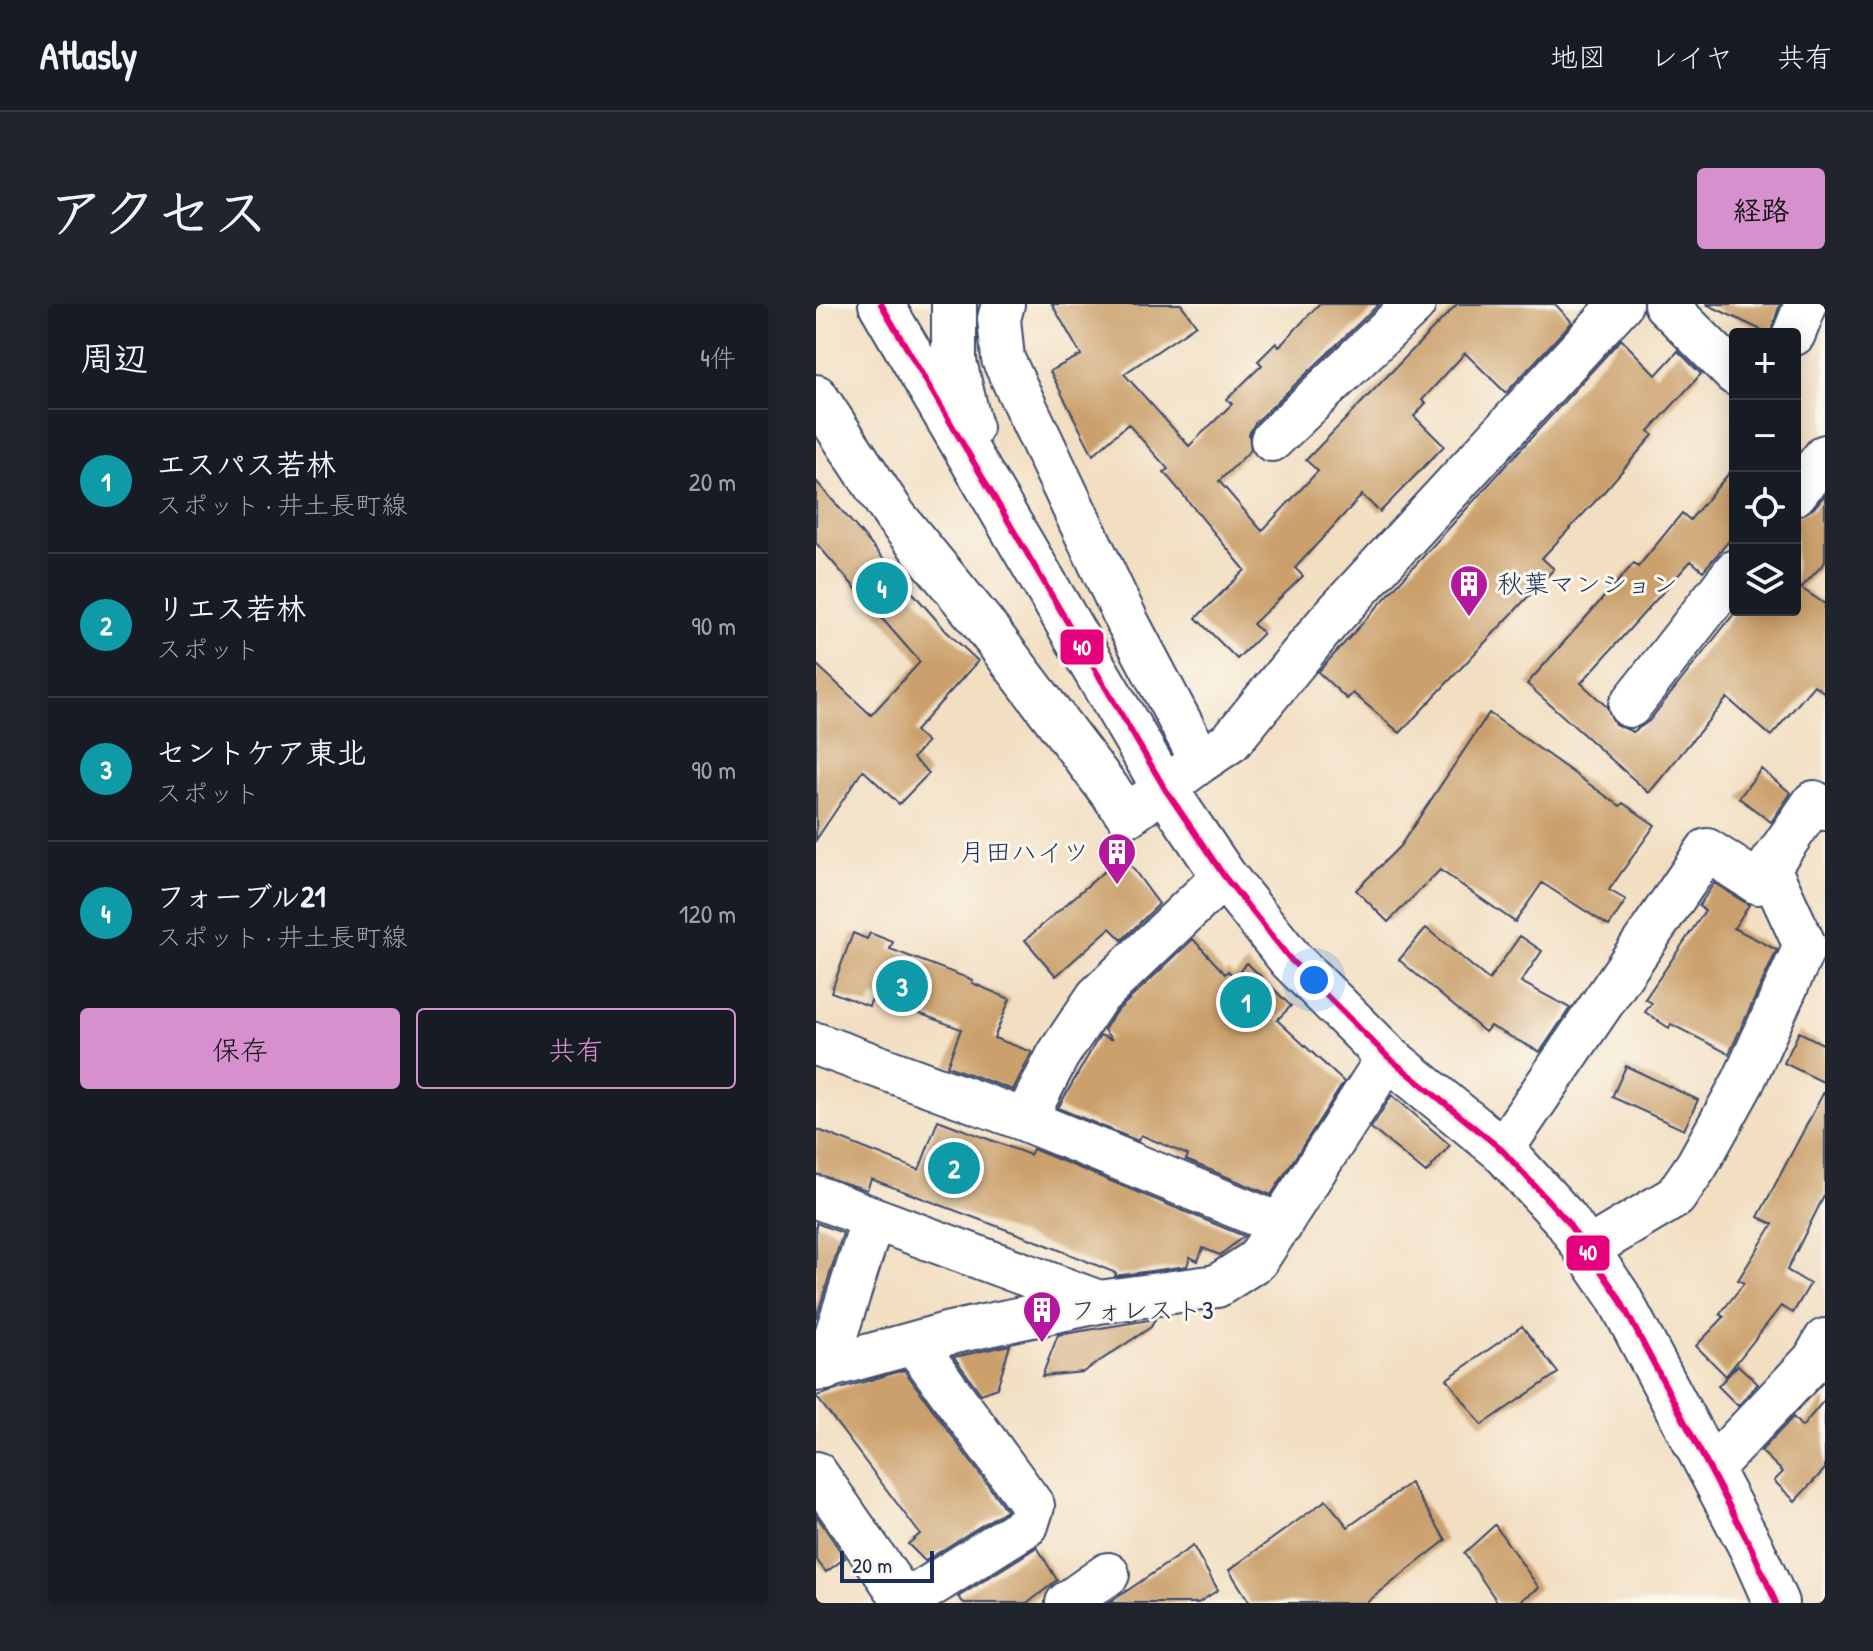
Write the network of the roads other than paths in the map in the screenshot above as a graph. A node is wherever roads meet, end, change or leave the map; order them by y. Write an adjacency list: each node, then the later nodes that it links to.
1 (881, 304): 14 (main road)
2 (954, 304): 14 (main road)
3 (1003, 304): 18 (street)
4 (1414, 304): 11 (street)
5 (1621, 304): 18 (street)
6 (1665, 304): 9 (street)
7 (1806, 304): 8 (street)
8 (1796, 328)
9 (1729, 368)
10 (816, 396): 19 (street)
11 (1272, 440)
12 (1801, 441): 13 (street)
13 (1825, 456): 15 (street)
14 (983, 478): 19 (main road)
15 (1801, 486)
16 (1729, 579): 17 (street)
17 (1630, 706)
18 (1201, 761): 19 (street)
19 (1165, 789): 22 (main road)
20 (1825, 809): 21 (street)
21 (1769, 868): 26 (street); 30 (street)
22 (1224, 876): 24 (main road); 25 (street)
23 (816, 1044): 25 (street)
24 (1388, 1057): 26 (main road); 29 (street)
25 (1025, 1120): 29 (street)
26 (1502, 1150): 30 (main road)
27 (816, 1197): 28 (street)
28 (873, 1219): 31 (street); 34 (street)
29 (1281, 1225): 31 (street)
30 (1586, 1250): 35 (main road)
31 (1099, 1302): 33 (street)
32 (1825, 1340): 35 (street)
33 (914, 1343): 34 (street); 38 (street)
34 (821, 1369)
35 (1710, 1470): 40 (main road)
36 (816, 1473): 38 (street)
37 (1108, 1574): 39 (street)
38 (905, 1602)
39 (1067, 1603)
40 (1776, 1603)

